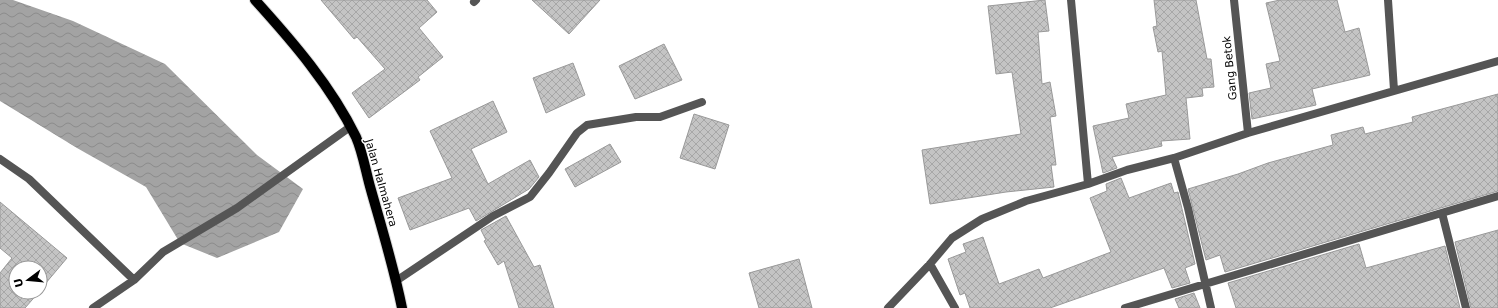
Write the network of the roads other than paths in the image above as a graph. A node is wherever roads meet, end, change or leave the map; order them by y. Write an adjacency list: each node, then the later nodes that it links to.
1 (255, 0): 8 (main road, Jalan Halmahera)
2 (1071, 0): 12 (street)
3 (1234, 0): 9 (street, Gang Betok)
4 (1388, 0): 6 (street)
5 (1498, 61): 6 (street)
6 (1394, 90): 9 (street)
7 (702, 102): 17 (street)
8 (350, 127): 16 (street); 17 (main road, Jalan Halmahera)
9 (1248, 134): 10 (street)
10 (1174, 158): 12 (street); 18 (street)
11 (0, 159): 16 (street)
12 (1088, 184): 15 (street)
13 (1498, 196): 14 (street)
14 (1442, 213): 18 (street); 25 (street)
15 (930, 264): 21 (street); 22 (street)
16 (134, 280): 19 (street)
17 (396, 281): 20 (main road, Jalan Halmahera)
18 (1206, 285): 23 (street); 24 (street)
19 (93, 308)
20 (402, 308)
21 (888, 308)
22 (955, 308)
23 (1125, 308)
24 (1211, 308)
25 (1466, 308)

